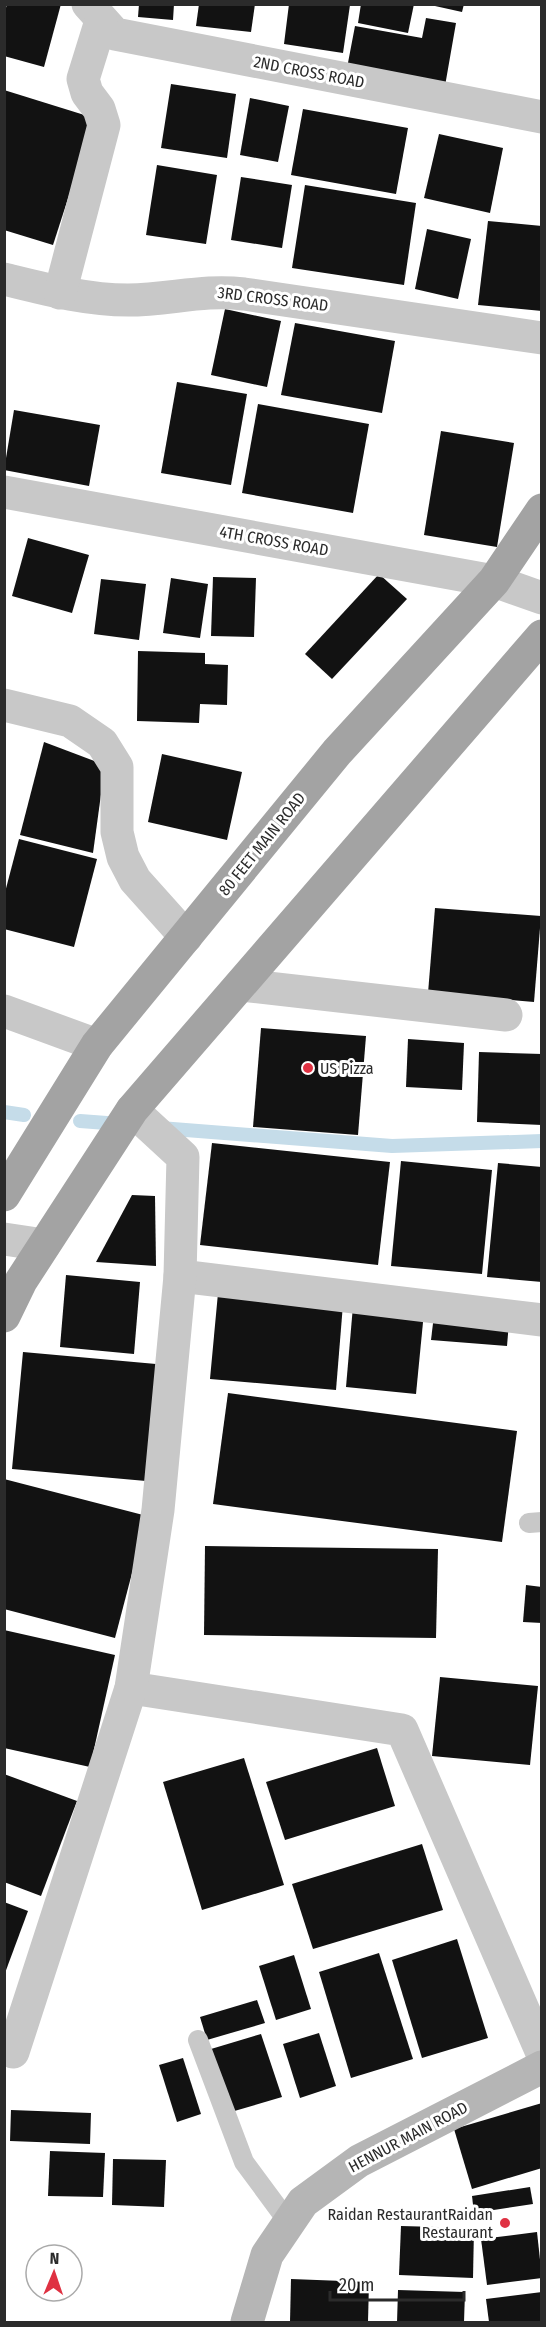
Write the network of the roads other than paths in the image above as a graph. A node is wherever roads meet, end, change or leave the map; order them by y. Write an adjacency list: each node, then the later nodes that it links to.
1 (95, 13): 2 (street, 2ND CROSS ROAD); 4 (street)
2 (542, 117)
3 (4, 279): 4 (street, 3RD CROSS ROAD)
4 (60, 293): 5 (street, 3RD CROSS ROAD)
5 (542, 338)
6 (4, 492): 8 (street, 4TH CROSS ROAD)
7 (542, 510): 8 (main road, 80 FEET MAIN ROAD)
8 (494, 581): 9 (street, 4TH CROSS ROAD); 12 (main road, 80 FEET MAIN ROAD)
9 (542, 598)
10 (542, 636): 13 (main road)
11 (4, 705): 12 (street)
12 (186, 937): 16 (main road, 80 FEET MAIN ROAD)
13 (241, 985): 15 (street); 17 (main road)
14 (4, 1011): 16 (street)
15 (506, 1015)
16 (97, 1045): 18 (main road, 80 FEET MAIN ROAD)
17 (132, 1111): 20 (main road); 21 (street)
18 (4, 1195)
19 (4, 1239): 20 (street)
20 (44, 1245): 22 (main road)
21 (180, 1276): 23 (street); 24 (street)
22 (4, 1316)
23 (542, 1320)
24 (131, 1689): 26 (street); 27 (street)
25 (198, 2040): 29 (lane)
26 (13, 2052)
27 (542, 2054)
28 (542, 2067): 29 (main road, HENNUR MAIN ROAD)
29 (289, 2223): 30 (main road, HENNUR MAIN ROAD)
30 (247, 2322)

